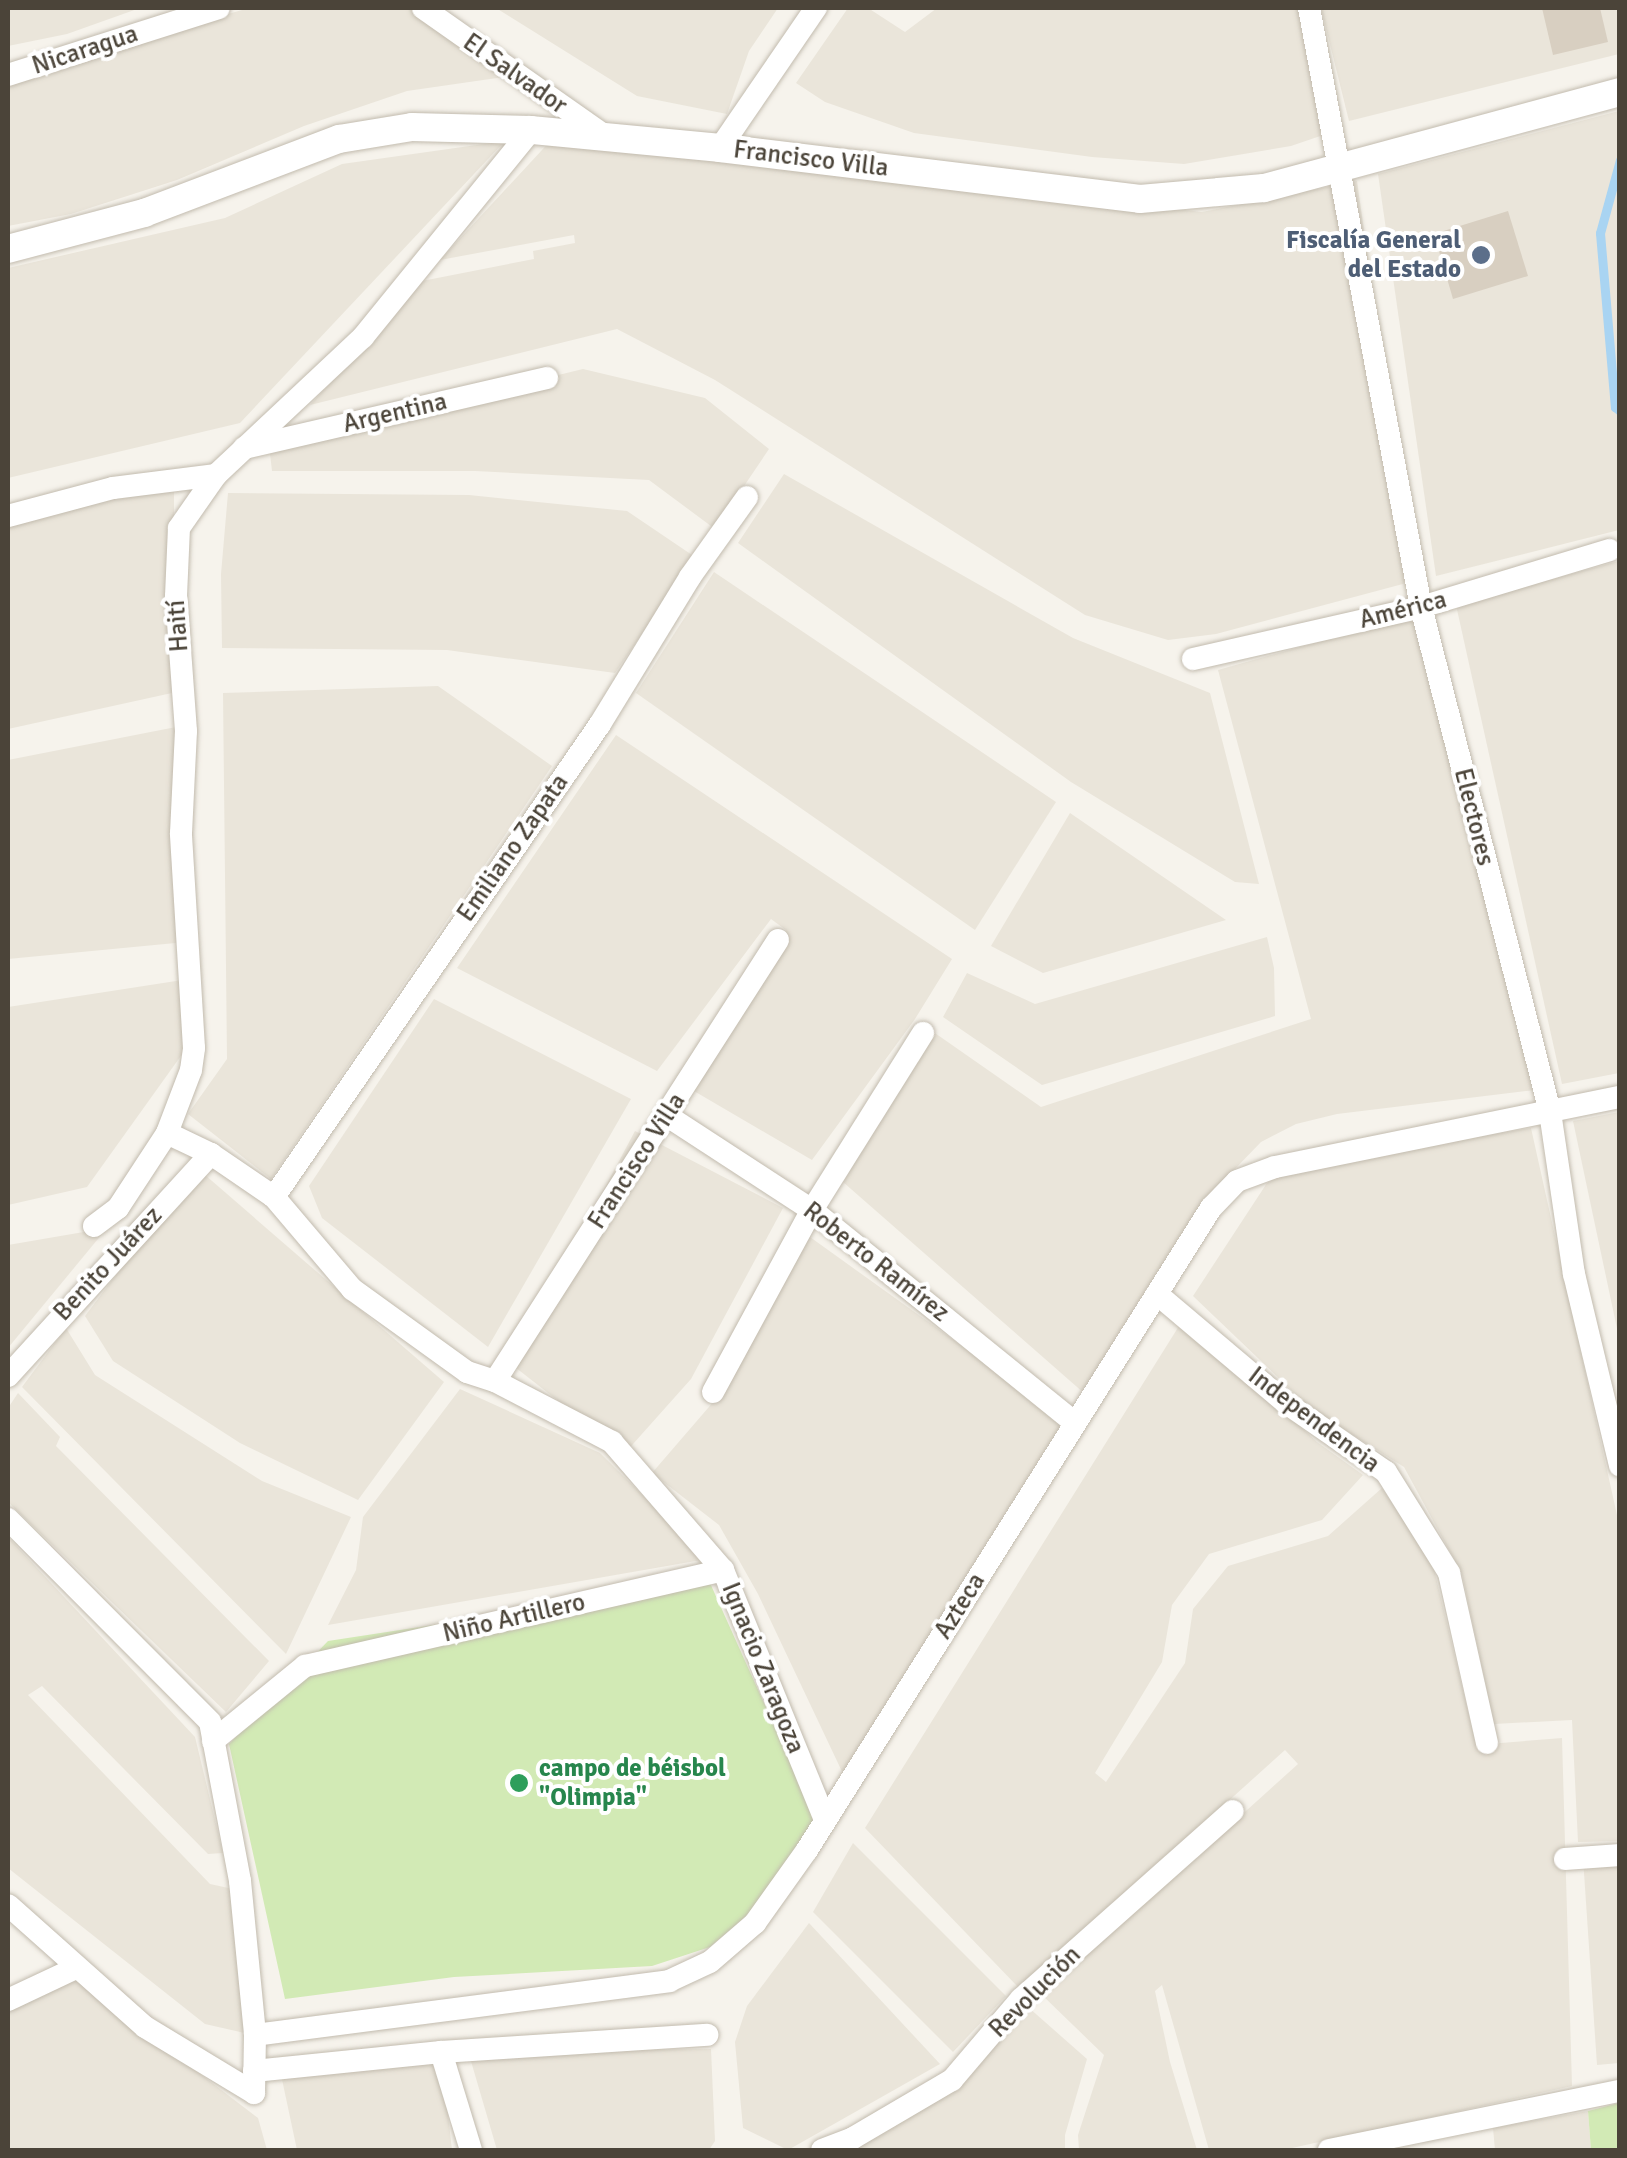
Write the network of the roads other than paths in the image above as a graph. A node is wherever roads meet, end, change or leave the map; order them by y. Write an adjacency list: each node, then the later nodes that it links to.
1 (219, 8): 5 (street, Nicaragua)
2 (423, 8): 8 (street, El Salvador)
3 (816, 8): 9 (street)
4 (1309, 8): 10 (street, Electores)
5 (8, 75)
6 (1620, 92): 10 (street, Francisco Villa)
7 (532, 130): 8 (street, Francisco Villa); 11 (street, Francisco Villa); 13 (street, Haití)
8 (608, 138): 9 (street, Francisco Villa)
9 (720, 148): 10 (street, Francisco Villa)
10 (1338, 167): 18 (street, Electores)
11 (8, 249)
12 (547, 378): 13 (street, Argentina)
13 (242, 448): 14 (street, Haití)
14 (216, 475): 16 (street); 25 (street, Haití)
15 (747, 497): 27 (street, Emiliano Zapata)
16 (8, 516)
17 (1610, 550): 18 (street, América)
18 (1421, 607): 19 (street, América); 23 (street, Electores)
19 (1193, 659)
20 (778, 940): 24 (street, Francisco Villa)
21 (924, 1033): 28 (street)
22 (1620, 1097): 23 (street, Azteca)
23 (1550, 1112): 30 (street, Azteca); 35 (street, Electores)
24 (666, 1115): 28 (street, Roberto Ramírez); 32 (street, Francisco Villa)
25 (167, 1134): 26 (street, Ignacio Zaragoza); 29 (street, Haití)
26 (211, 1154): 27 (street, Ignacio Zaragoza); 31 (street, Benito Juárez)
27 (274, 1197): 32 (street, Ignacio Zaragoza)
28 (812, 1210): 33 (street); 34 (street, Roberto Ramírez)
29 (94, 1226)
30 (1157, 1294): 34 (street, Azteca); 39 (street, Independencia)
31 (8, 1376)
32 (495, 1381): 37 (street, Ignacio Zaragoza)
33 (712, 1392)
34 (1076, 1423): 41 (street, Azteca)
35 (1620, 1466)
36 (8, 1519): 38 (street)
37 (723, 1570): 38 (street, Niño Artillero); 41 (street, Ignacio Zaragoza)
38 (214, 1741): 48 (street)
39 (1487, 1743)
40 (1233, 1811): 53 (street, Revolución)
41 (825, 1820): 48 (street, Azteca)
42 (1620, 1855): 43 (street)
43 (1565, 1859)
44 (8, 1905): 45 (street)
45 (74, 1969): 46 (street); 50 (street)
46 (8, 2000)
47 (707, 2035): 49 (street)
48 (254, 2036): 50 (street)
49 (441, 2052): 50 (street); 52 (street)
50 (254, 2082)
51 (1620, 2092): 54 (street)
52 (471, 2150)
53 (822, 2150)
54 (1329, 2150)

